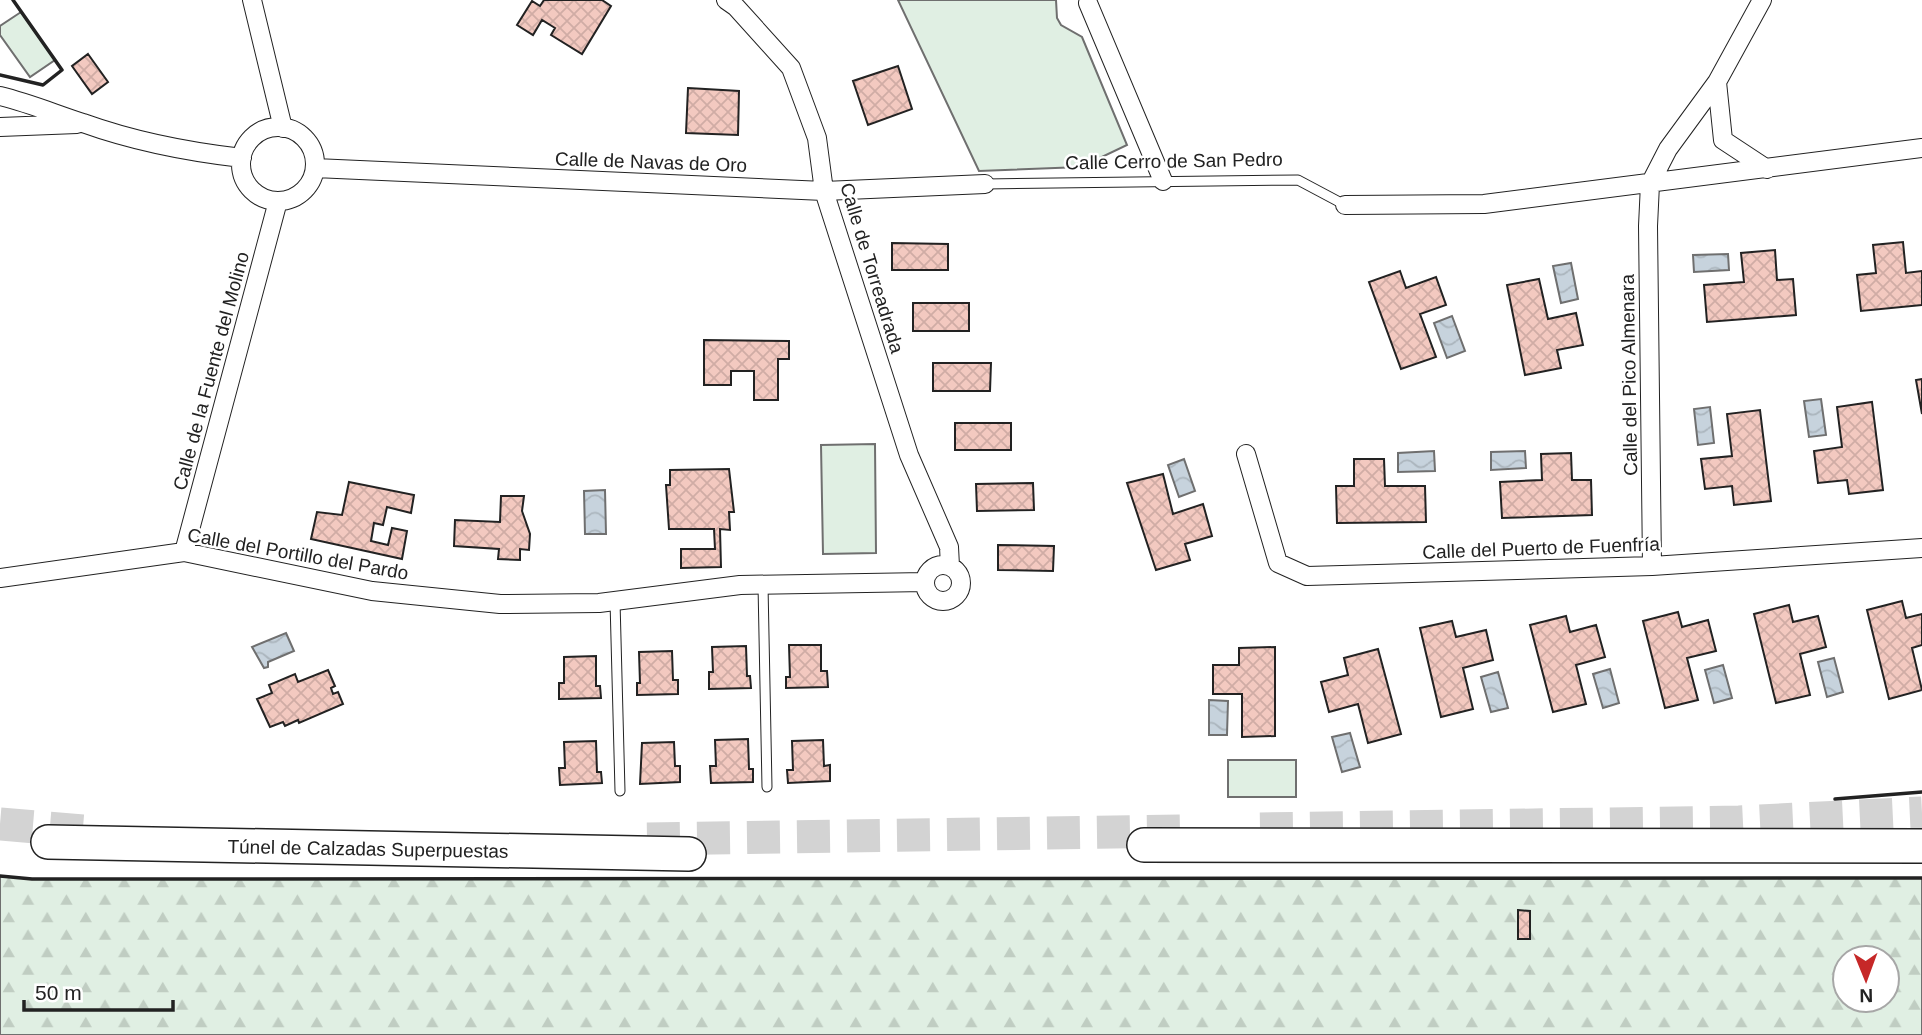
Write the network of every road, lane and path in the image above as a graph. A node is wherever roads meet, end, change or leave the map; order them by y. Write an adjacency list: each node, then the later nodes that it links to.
1 (252, 0): 9 (street)
2 (726, 0): 17 (street, Calle de Torreadrada)
3 (1762, 0): 5 (street)
4 (1088, 3): 14 (street)
5 (1717, 82): 13 (street); 16 (street)
6 (0, 96): 7 (street)
7 (84, 124): 8 (street); 11 (street)
8 (0, 127)
9 (283, 128): 11 (street); 12 (street)
10 (1922, 148): 13 (street, Calle Cerro de San Pedro)
11 (242, 158): 18 (street)
12 (315, 168): 17 (street, Calle de Navas de Oro); 18 (street)
13 (1768, 169): 16 (street, Calle Cerro de San Pedro)
14 (1163, 181): 15 (lane, Calle Cerro de San Pedro); 19 (lane, Calle Cerro de San Pedro)
15 (985, 184): 17 (street, Calle de Navas de Oro)
16 (1650, 184): 19 (street, Calle Cerro de San Pedro); 24 (street, Calle del Pico Almenara)
17 (824, 191): 23 (street, Calle de Torreadrada)
18 (278, 201): 22 (street, Calle de la Fuente del Molino)
19 (1345, 205)
20 (1246, 454): 24 (street, Calle del Puerto de Fuenfría)
21 (1922, 548): 24 (street, Calle del Puerto de Fuenfría)
22 (184, 552): 25 (street, Calle del Portillo del Pardo); 28 (street, Calle del Portillo del Pardo)
23 (950, 566): 26 (street); 26 (street)
24 (1652, 566)
25 (0, 578)
26 (925, 582): 27 (street, Calle del Portillo del Pardo)
27 (763, 585): 28 (street, Calle del Portillo del Pardo); 29 (lane)
28 (615, 601): 30 (lane)
29 (767, 787)
30 (621, 792)
31 (48, 842): 34 (highway, Túnel de Calzadas Superpuestas)
32 (1144, 845): 33 (highway)
33 (1922, 846)
34 (689, 855)

